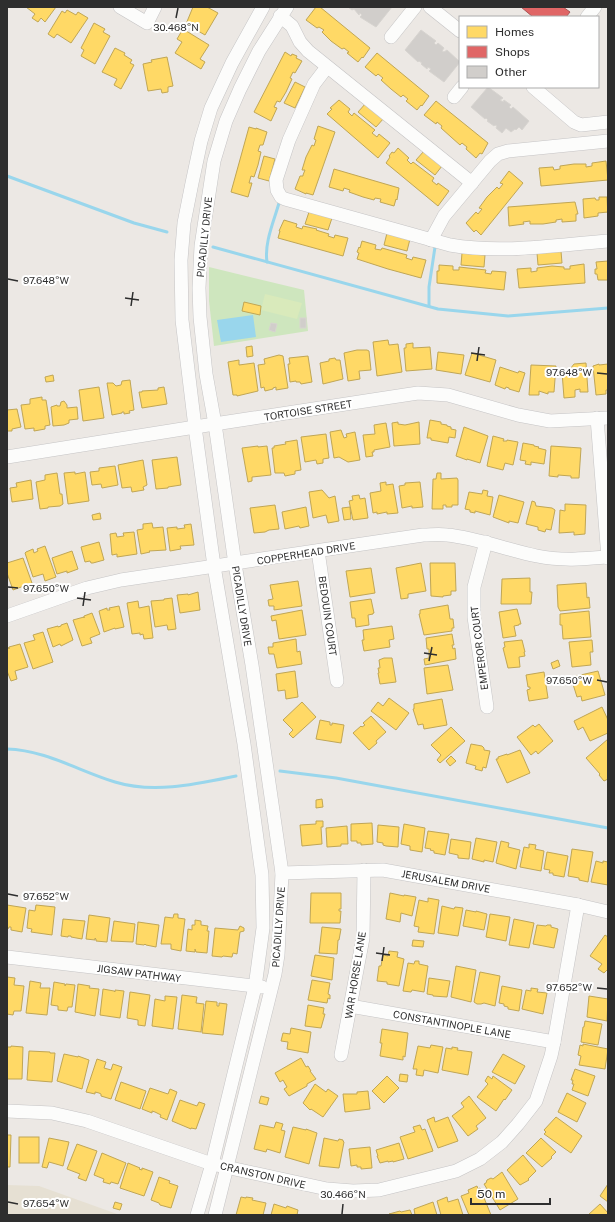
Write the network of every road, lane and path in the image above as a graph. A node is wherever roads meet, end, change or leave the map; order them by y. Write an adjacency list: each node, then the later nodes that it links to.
1 (120, 7): 2 (street)
2 (155, 7)
3 (263, 7): 19 (street, PICADILLY DRIVE)
4 (415, 7): 10 (street)
5 (430, 7): 9 (street)
6 (595, 7): 8 (street)
7 (284, 12): 11 (street); 18 (street, PICADILLY DRIVE)
8 (588, 16)
9 (459, 30)
10 (391, 37)
11 (327, 66): 15 (street); 16 (street)
12 (534, 88): 13 (street)
13 (608, 122)
14 (608, 141): 15 (street)
15 (472, 183): 16 (street)
16 (431, 240): 17 (street)
17 (608, 241)
18 (199, 292): 19 (street); 21 (street, PICADILLY DRIVE)
19 (181, 293): 22 (street, PICADILLY DRIVE)
20 (602, 418): 21 (street, TORTOISE STREET); 26 (street)
21 (215, 424): 22 (street, TORTOISE STREET); 27 (street, PICADILLY DRIVE)
22 (195, 427): 23 (street, TORTOISE STREET); 28 (street, PICADILLY DRIVE)
23 (7, 457)
24 (486, 542): 25 (street, COPPERHEAD DRIVE); 26 (street, COPPERHEAD DRIVE); 31 (street, EMPEROR COURT)
25 (318, 551): 27 (street, COPPERHEAD DRIVE); 30 (street, BEDOUIN COURT)
26 (608, 557)
27 (235, 564): 28 (street, COPPERHEAD DRIVE); 33 (street, PICADILLY DRIVE)
28 (214, 566): 29 (street, COPPERHEAD DRIVE); 37 (street, PICADILLY DRIVE)
29 (7, 616)
30 (337, 681)
31 (487, 707)
32 (364, 870): 33 (street, JERUSALEM DRIVE); 34 (street, JERUSALEM DRIVE); 39 (street, WAR HORSE LANE)
33 (282, 873): 38 (street, PICADILLY DRIVE)
34 (578, 905): 35 (street, JERUSALEM DRIVE); 40 (street, CRANSTON DRIVE)
35 (608, 912)
36 (7, 957): 37 (street, JIGSAW PATHWAY)
37 (255, 986): 38 (street, JIGSAW PATHWAY); 43 (street, PICADILLY DRIVE)
38 (272, 988): 44 (street, PICADILLY DRIVE)
39 (350, 1006): 40 (street, CONSTANTINOPLE LANE); 41 (street, WAR HORSE LANE)
40 (554, 1042): 44 (street, CRANSTON DRIVE)
41 (341, 1055)
42 (7, 1111): 43 (street, CRANSTON DRIVE)
43 (212, 1164): 44 (street, CRANSTON DRIVE); 45 (street, PICADILLY DRIVE)
44 (228, 1167): 46 (street, PICADILLY DRIVE)
45 (197, 1215)
46 (215, 1215)

